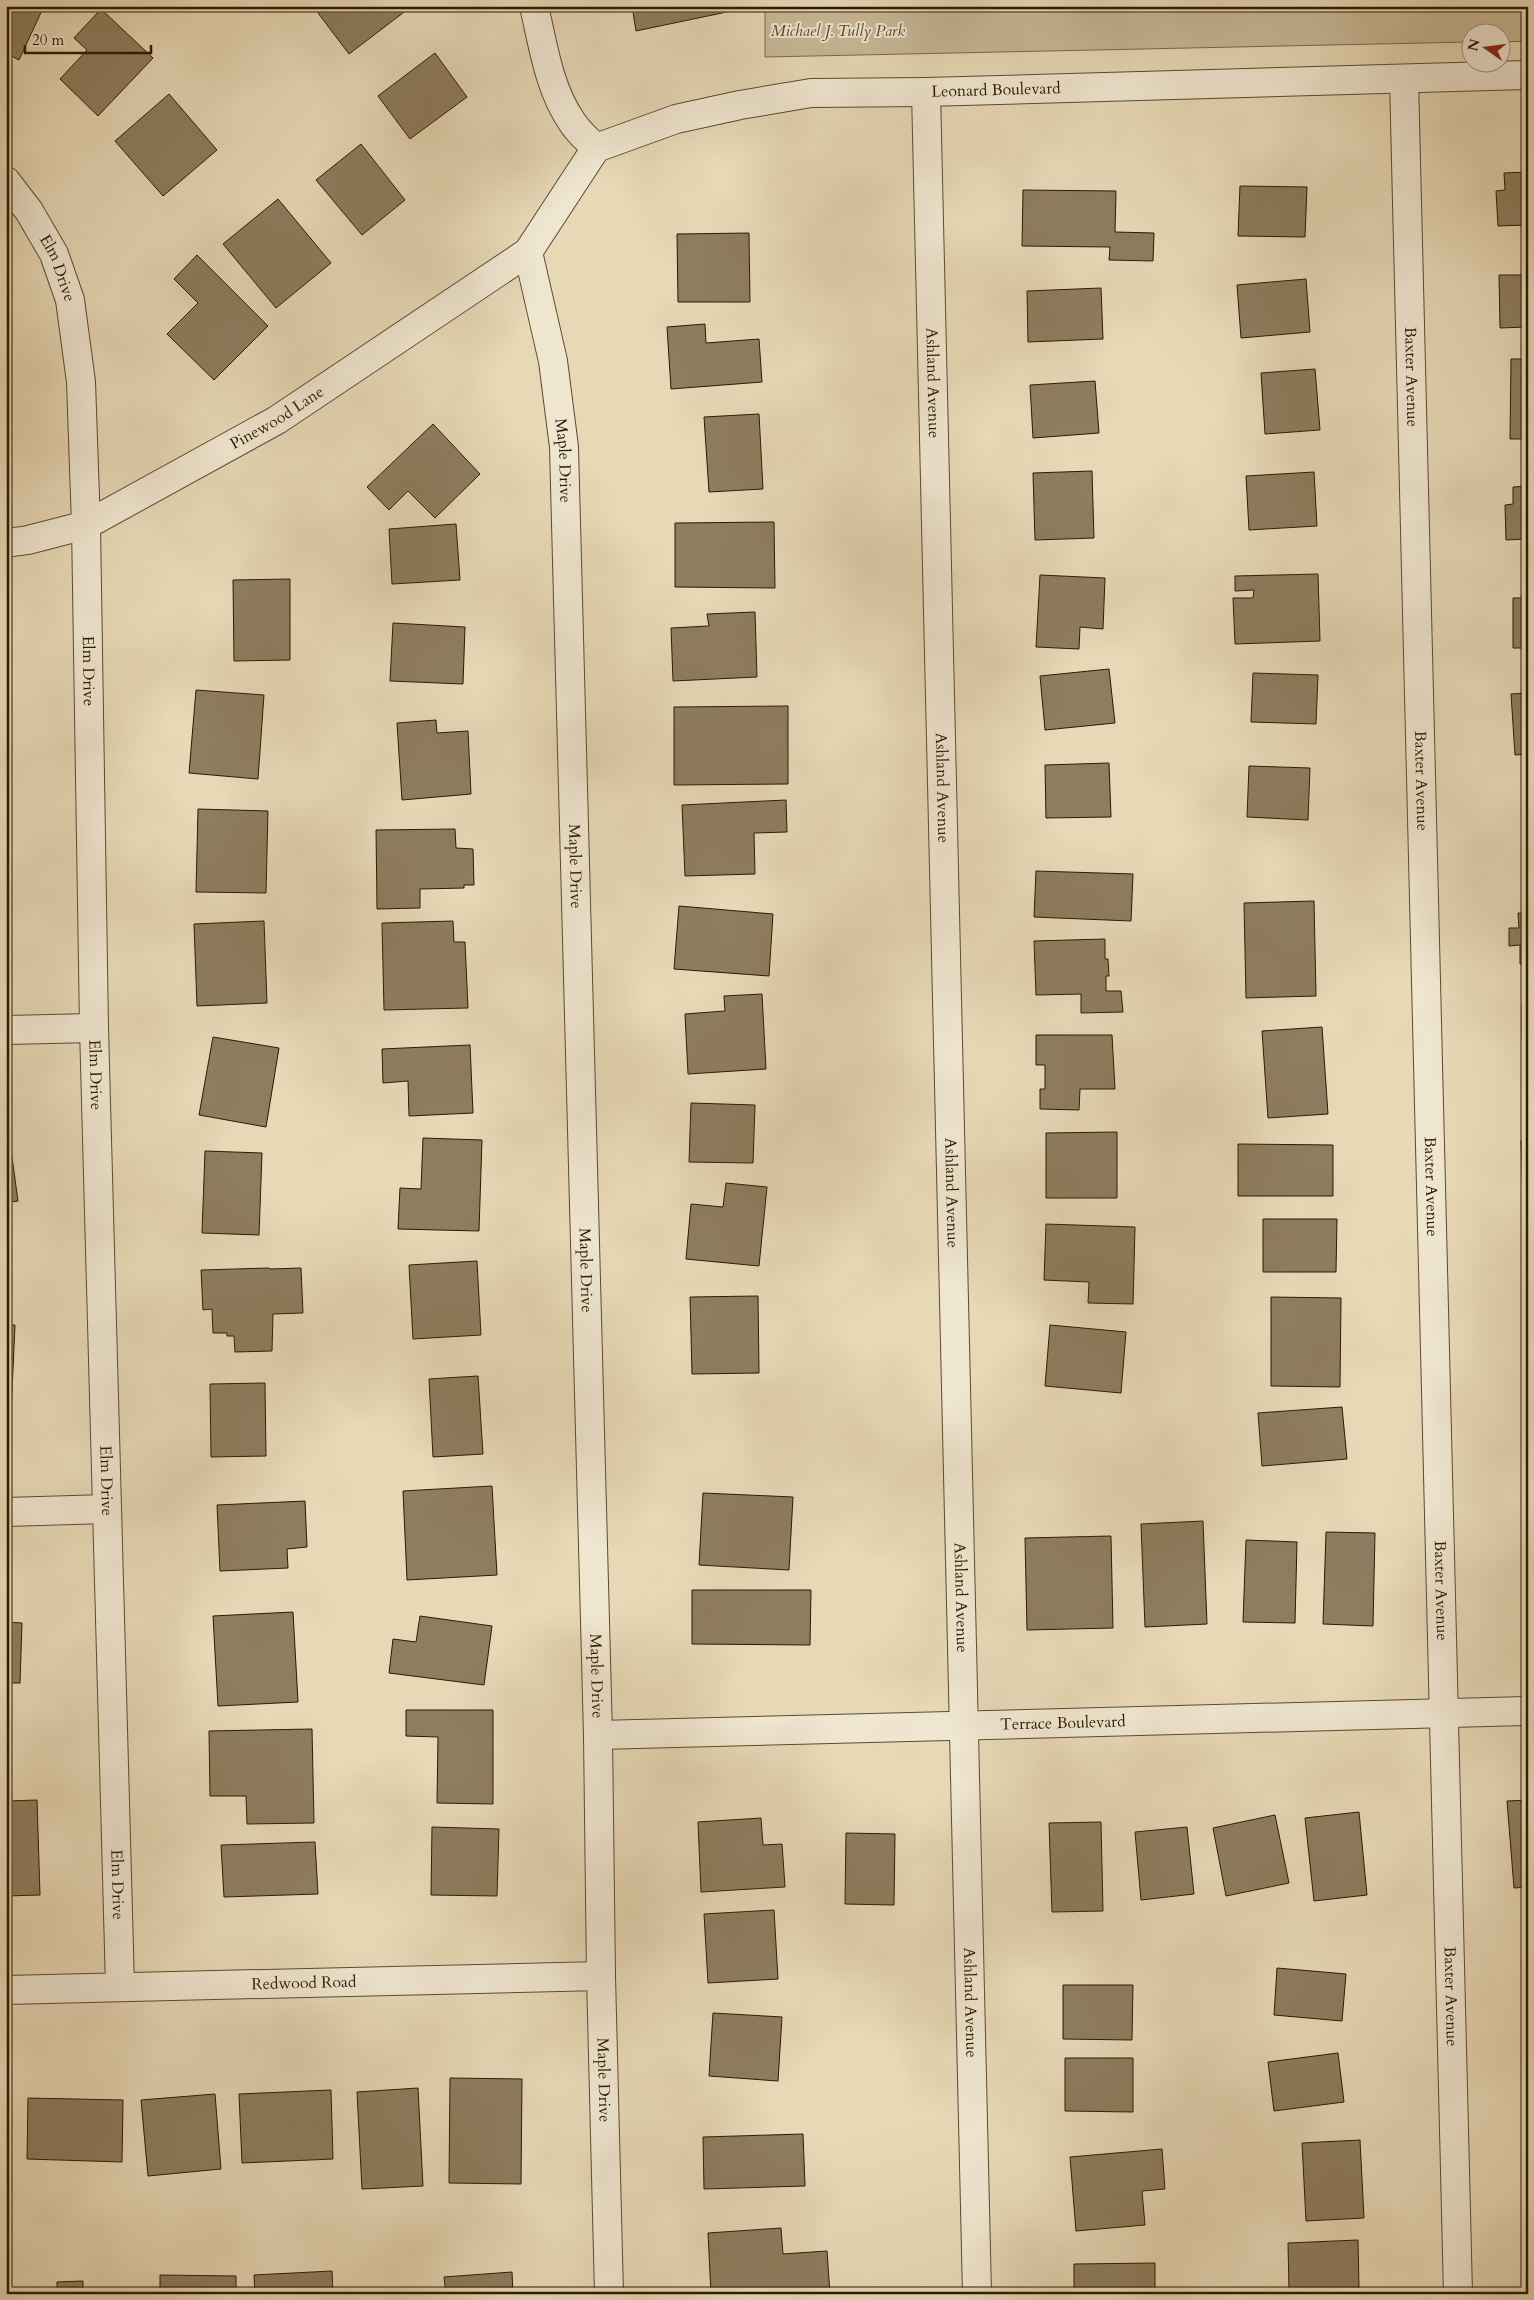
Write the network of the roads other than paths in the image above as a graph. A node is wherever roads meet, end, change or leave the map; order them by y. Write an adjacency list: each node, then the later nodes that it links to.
1 (534, 6): 5 (street)
2 (1528, 75): 3 (street, Leonard Boulevard)
3 (1404, 79): 4 (street, Leonard Boulevard); 15 (street, Baxter Avenue)
4 (926, 92): 5 (street, Leonard Boulevard); 16 (street, Ashland Avenue)
5 (596, 148): 7 (street)
6 (6, 181): 8 (street, Elm Drive)
7 (528, 252): 8 (street, Pinewood Lane); 17 (street, Maple Drive)
8 (86, 525): 9 (street, Pinewood Lane); 10 (street, Elm Drive)
9 (6, 543)
10 (94, 1028): 11 (street); 12 (street, Elm Drive)
11 (6, 1030)
12 (107, 1509): 13 (street); 19 (street, Elm Drive)
13 (6, 1512)
14 (1528, 1711): 15 (street, Terrace Boulevard)
15 (1445, 1713): 16 (street, Terrace Boulevard); 23 (street, Baxter Avenue)
16 (965, 1726): 17 (street, Terrace Boulevard); 22 (street, Ashland Avenue)
17 (598, 1735): 18 (street, Maple Drive)
18 (601, 1976): 19 (street, Redwood Road); 21 (street, Maple Drive)
19 (120, 1987): 20 (street, Redwood Road)
20 (6, 1990)
21 (609, 2294)
22 (977, 2294)
23 (1458, 2294)

